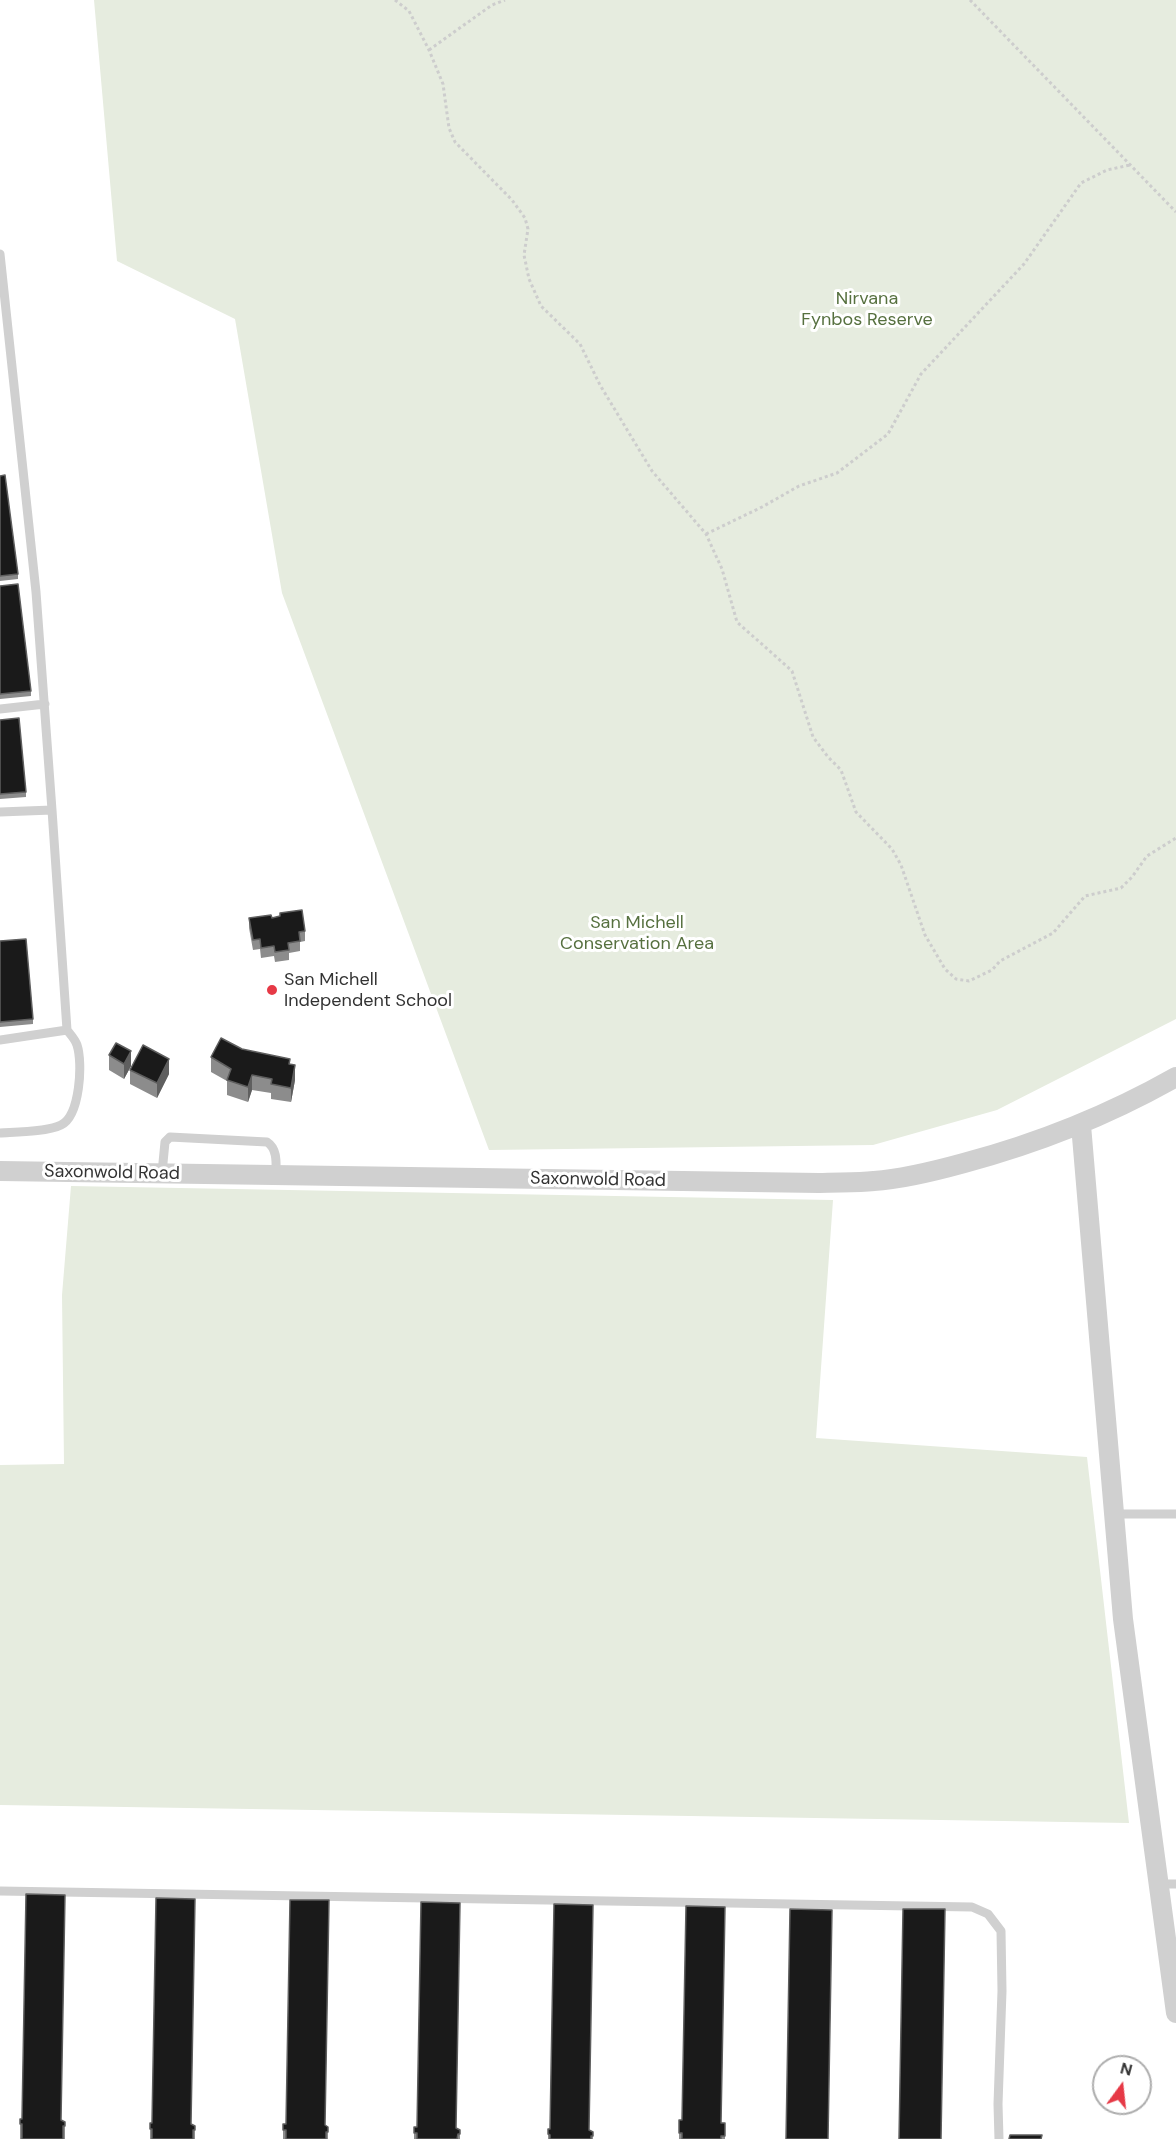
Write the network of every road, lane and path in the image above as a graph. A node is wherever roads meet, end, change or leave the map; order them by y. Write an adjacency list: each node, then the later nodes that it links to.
1 (395, 0): 4 (path)
2 (505, 0): 4 (path)
3 (970, 0): 5 (path)
4 (429, 50): 8 (path)
5 (1130, 165): 6 (path); 8 (path)
6 (1176, 212)
7 (0, 254): 9 (lane)
8 (705, 534): 13 (path)
9 (45, 704): 10 (lane); 11 (lane)
10 (0, 709)
11 (52, 810): 12 (lane); 14 (lane)
12 (0, 812)
13 (1176, 838)
14 (66, 1029): 15 (lane); 18 (lane)
15 (0, 1040)
16 (1176, 1077): 17 (street, Saxonwold Road)
17 (1081, 1125): 21 (street, Saxonwold Road); 22 (street)
18 (0, 1133)
19 (0, 1171): 20 (street, Saxonwold Road)
20 (162, 1173): 21 (street, Saxonwold Road); 21 (lane)
21 (276, 1176)
22 (1114, 1514): 23 (lane); 24 (street)
23 (1176, 1514)
24 (1167, 1884): 26 (street)
25 (0, 1891): 27 (lane)
26 (1176, 2013)
27 (999, 2139)

